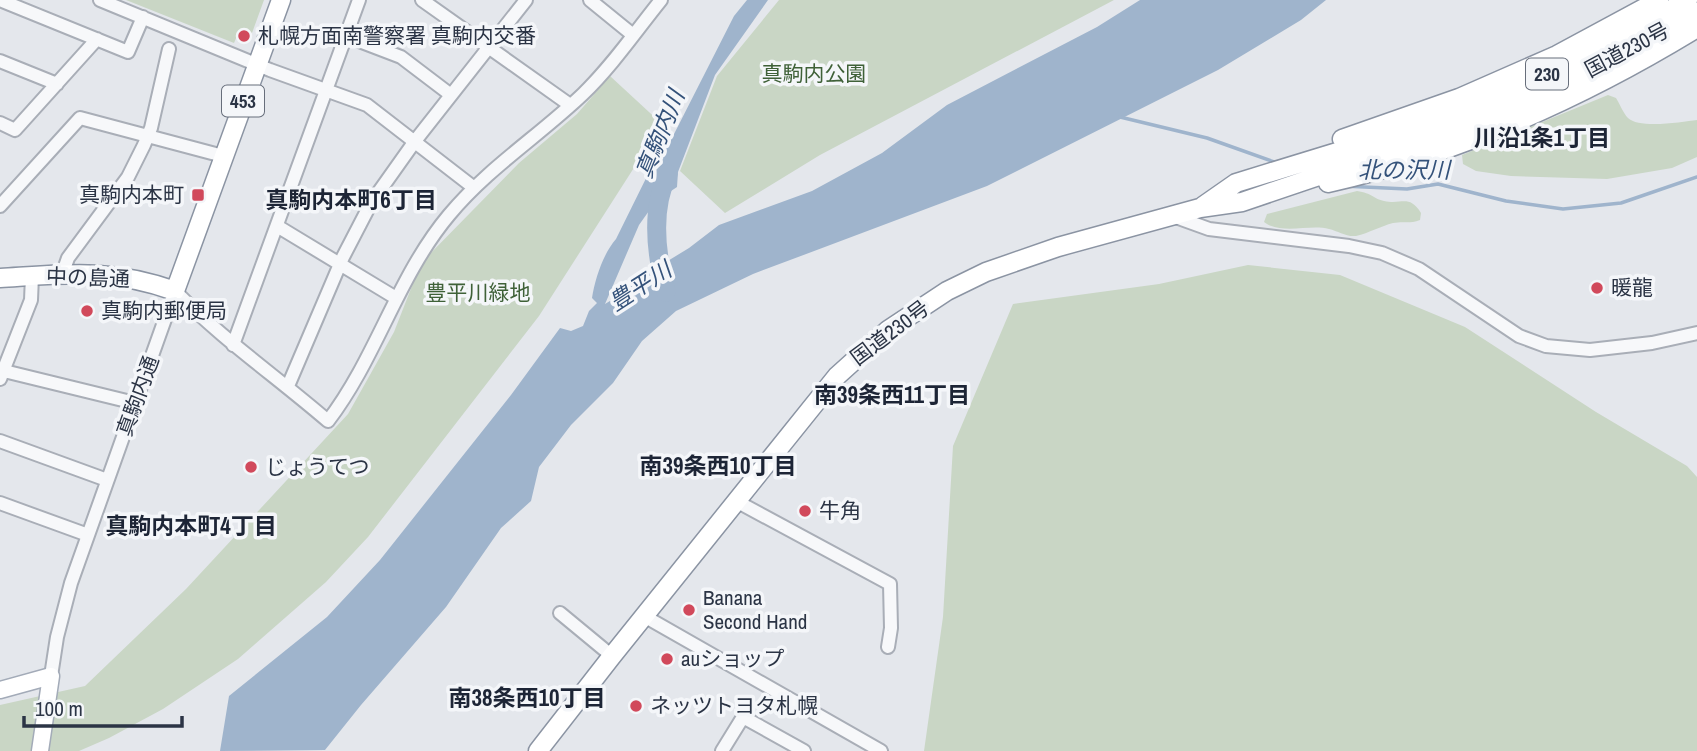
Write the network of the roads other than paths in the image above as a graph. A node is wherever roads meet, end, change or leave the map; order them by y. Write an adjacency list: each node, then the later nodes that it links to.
1 (0, 0): 16 (street)
2 (101, 0): 12 (street)
3 (281, 0): 20 (highway, 真駒内通 / 453)
4 (359, 0): 15 (street)
5 (422, 0): 17 (street)
6 (526, 0): 17 (street)
7 (590, 0): 14 (street)
8 (661, 0): 14 (street)
9 (1659, 0): 29 (highway)
10 (1688, 0): 29 (highway, 国道230号 / 230)
11 (1697, 12): 31 (highway, 国道230号 / 230)
12 (143, 17): 16 (street); 20 (street)
13 (1697, 28): 31 (highway, 230)
14 (633, 35): 24 (street)
15 (346, 36): 22 (street); 23 (street)
16 (97, 39): 21 (street)
17 (490, 48): 23 (street); 24 (street)
18 (169, 49): 26 (street)
19 (0, 61): 21 (street)
20 (257, 64): 22 (street); 28 (highway, 真駒内通 / 453)
21 (57, 84): 25 (street)
22 (326, 90): 27 (street); 35 (street)
23 (451, 95): 27 (street)
24 (570, 106): 30 (street)
25 (0, 123)
26 (147, 137): 28 (street); 32 (street); 37 (street)
27 (415, 141): 30 (street); 36 (street)
28 (223, 156): 40 (highway, 真駒内通 / 453)
29 (1257, 176): 33 (highway, 国道230号 / 230)
30 (473, 187): 41 (street)
31 (1298, 187): 33 (highway, 国道230号 / 230)
32 (0, 206)
33 (1200, 208): 34 (highway, 国道230号 / 230)
34 (1173, 215): 42 (street); 49 (highway, 国道230号 / 230)
35 (277, 226): 36 (street); 43 (street)
36 (340, 265): 41 (street); 45 (street)
37 (62, 275): 38 (highway, 中の島通); 40 (highway, 中の島通)
38 (32, 276): 39 (highway, 中の島通); 44 (street)
39 (0, 278)
40 (174, 291): 43 (street); 46 (street, 真駒内通)
41 (396, 298): 45 (street)
42 (1697, 333)
43 (233, 345): 45 (street)
44 (2, 375): 46 (street)
45 (288, 386)
46 (135, 402): 48 (street, 真駒内通)
47 (0, 441): 48 (street)
48 (107, 480): 51 (street, 真駒内通)
49 (736, 501): 53 (highway, 国道230号 / 230); 54 (street)
50 (0, 503): 51 (street)
51 (88, 535): 56 (street, 真駒内通)
52 (560, 613): 55 (street)
53 (644, 616): 55 (highway, 国道230号 / 230); 62 (street)
54 (888, 647)
55 (612, 656): 59 (highway, 国道230号 / 230)
56 (51, 676): 57 (main road); 58 (main road)
57 (0, 690)
58 (40, 751)
59 (538, 751)
60 (722, 751): 61 (street)
61 (804, 751)
62 (881, 751)

